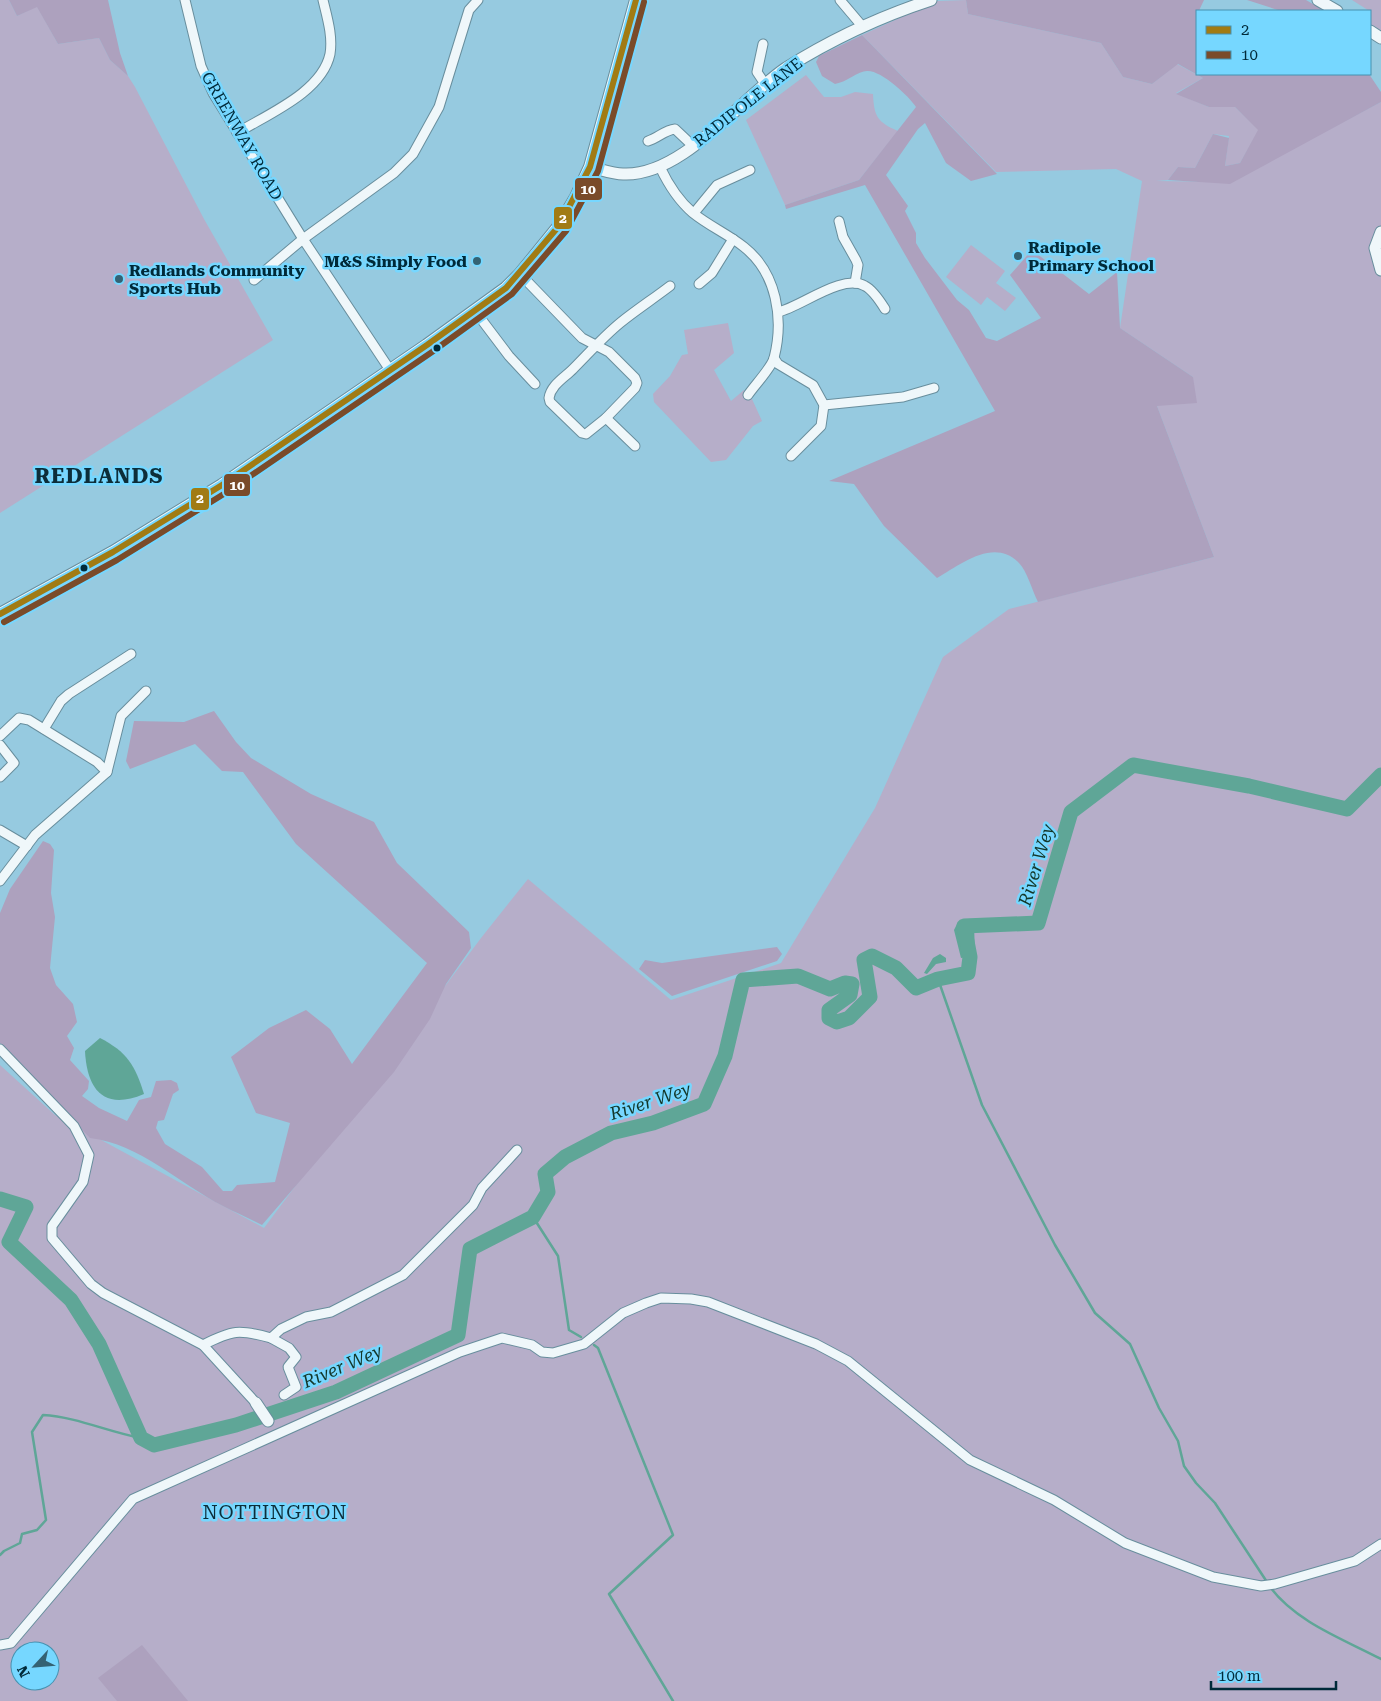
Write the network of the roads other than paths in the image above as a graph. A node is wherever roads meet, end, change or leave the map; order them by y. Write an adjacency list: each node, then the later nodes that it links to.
1 (185, 0): 12 (street, GREENWAY ROAD)
2 (323, 0): 12 (street)
3 (478, 0): 21 (street)
4 (636, 0): 15 (main road)
5 (840, 0): 9 (street)
6 (931, 0): 9 (street, RADIPOLE LANE)
7 (1318, 0): 8 (street)
8 (1335, 10)
9 (862, 26): 11 (street, RADIPOLE LANE)
10 (763, 44): 11 (street)
11 (765, 84): 14 (street, RADIPOLE LANE)
12 (237, 133): 21 (street, GREENWAY ROAD)
13 (648, 141): 14 (street)
14 (693, 146): 16 (street, RADIPOLE LANE)
15 (590, 166): 16 (street, RADIPOLE LANE); 24 (main road)
16 (660, 167): 18 (street)
17 (750, 170): 18 (street)
18 (694, 213): 22 (street)
19 (839, 221): 26 (street)
20 (1381, 232): 23 (street)
21 (303, 239): 25 (street); 34 (street, GREENWAY ROAD)
22 (733, 239): 27 (street); 31 (street)
23 (1381, 270)
24 (520, 274): 30 (main road); 32 (street)
25 (254, 280)
26 (855, 283): 29 (street); 31 (street)
27 (699, 284)
28 (670, 286): 32 (street)
29 (885, 309)
30 (475, 311): 34 (main road); 35 (street)
31 (778, 312): 33 (street)
32 (597, 346): 39 (street); 39 (street)
33 (774, 358): 37 (street); 38 (street)
34 (390, 370): 42 (main road)
35 (535, 384)
36 (934, 388): 38 (street)
37 (748, 395)
38 (824, 405): 41 (street)
39 (606, 418): 40 (street)
40 (635, 446)
41 (791, 456)
42 (0, 614)
43 (131, 654): 45 (street)
44 (146, 691): 48 (street)
45 (44, 729): 46 (street); 48 (street)
46 (0, 736)
47 (0, 745): 49 (street)
48 (107, 772): 51 (street)
49 (0, 777)
50 (0, 830): 51 (street)
51 (27, 846): 52 (street)
52 (0, 882)
53 (0, 1049): 56 (street)
54 (517, 1150): 55 (street)
55 (271, 1338): 56 (street); 57 (street)
56 (203, 1345): 58 (street)
57 (284, 1395)
58 (256, 1403): 59 (street)
59 (268, 1421): 60 (street)
60 (271, 1435): 61 (street); 62 (street)
61 (1381, 1544)
62 (0, 1645)

